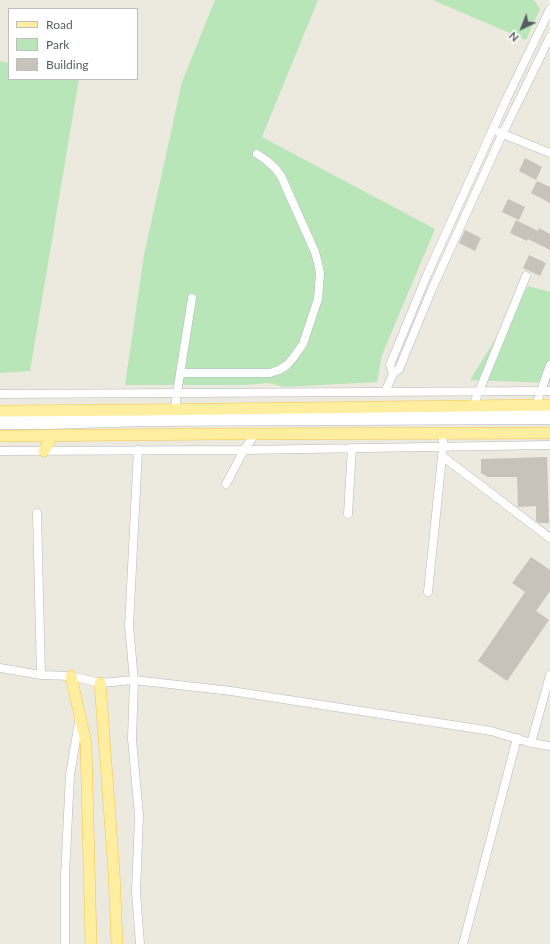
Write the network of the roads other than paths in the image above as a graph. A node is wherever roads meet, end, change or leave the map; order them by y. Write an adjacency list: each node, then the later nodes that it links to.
1 (550, 8): 3 (street)
2 (550, 37): 4 (street)
3 (492, 130): 4 (street); 11 (street)
4 (502, 134): 5 (street); 11 (street)
5 (550, 153)
6 (257, 154): 10 (street)
7 (526, 276): 15 (street)
8 (192, 298): 10 (street)
9 (550, 365): 12 (street)
10 (180, 373): 16 (street)
11 (393, 374): 14 (street)
12 (540, 391): 13 (street); 15 (street); 18 (street)
13 (550, 391)
14 (386, 392): 15 (street); 16 (street)
15 (478, 392): 20 (street)
16 (177, 393): 17 (street); 21 (street)
17 (0, 394)
18 (536, 405): 19 (main road); 20 (main road)
19 (550, 405)
20 (473, 406): 21 (main road)
21 (175, 410): 22 (main road)
22 (0, 411)
23 (550, 412): 24 (street)
24 (0, 418)
25 (550, 420): 26 (street)
26 (0, 425)
27 (550, 432): 28 (main road)
28 (444, 433): 29 (main road); 33 (street)
29 (255, 434): 31 (main road); 36 (street)
30 (0, 436): 31 (main road)
31 (52, 436): 38 (main road)
32 (550, 445): 33 (street)
33 (443, 447): 34 (street); 39 (street)
34 (352, 448): 36 (street); 42 (street)
35 (138, 450): 36 (street); 38 (street); 49 (street)
36 (244, 450): 40 (street)
37 (0, 451): 38 (street)
38 (44, 451)
39 (442, 456): 43 (street); 44 (street)
40 (226, 484)
41 (37, 513): 46 (street)
42 (348, 514)
43 (550, 538)
44 (428, 592)
45 (0, 668): 46 (street)
46 (42, 675): 48 (street)
47 (550, 675): 53 (street)
48 (71, 676): 50 (street); 51 (main road)
49 (134, 680): 50 (street); 52 (street); 58 (street)
50 (100, 683): 57 (main road)
51 (80, 717): 55 (street); 56 (main road)
52 (517, 738): 53 (street); 59 (street)
53 (531, 743): 54 (street)
54 (550, 746)
55 (65, 944)
56 (91, 944)
57 (117, 944)
58 (140, 944)
59 (463, 944)

